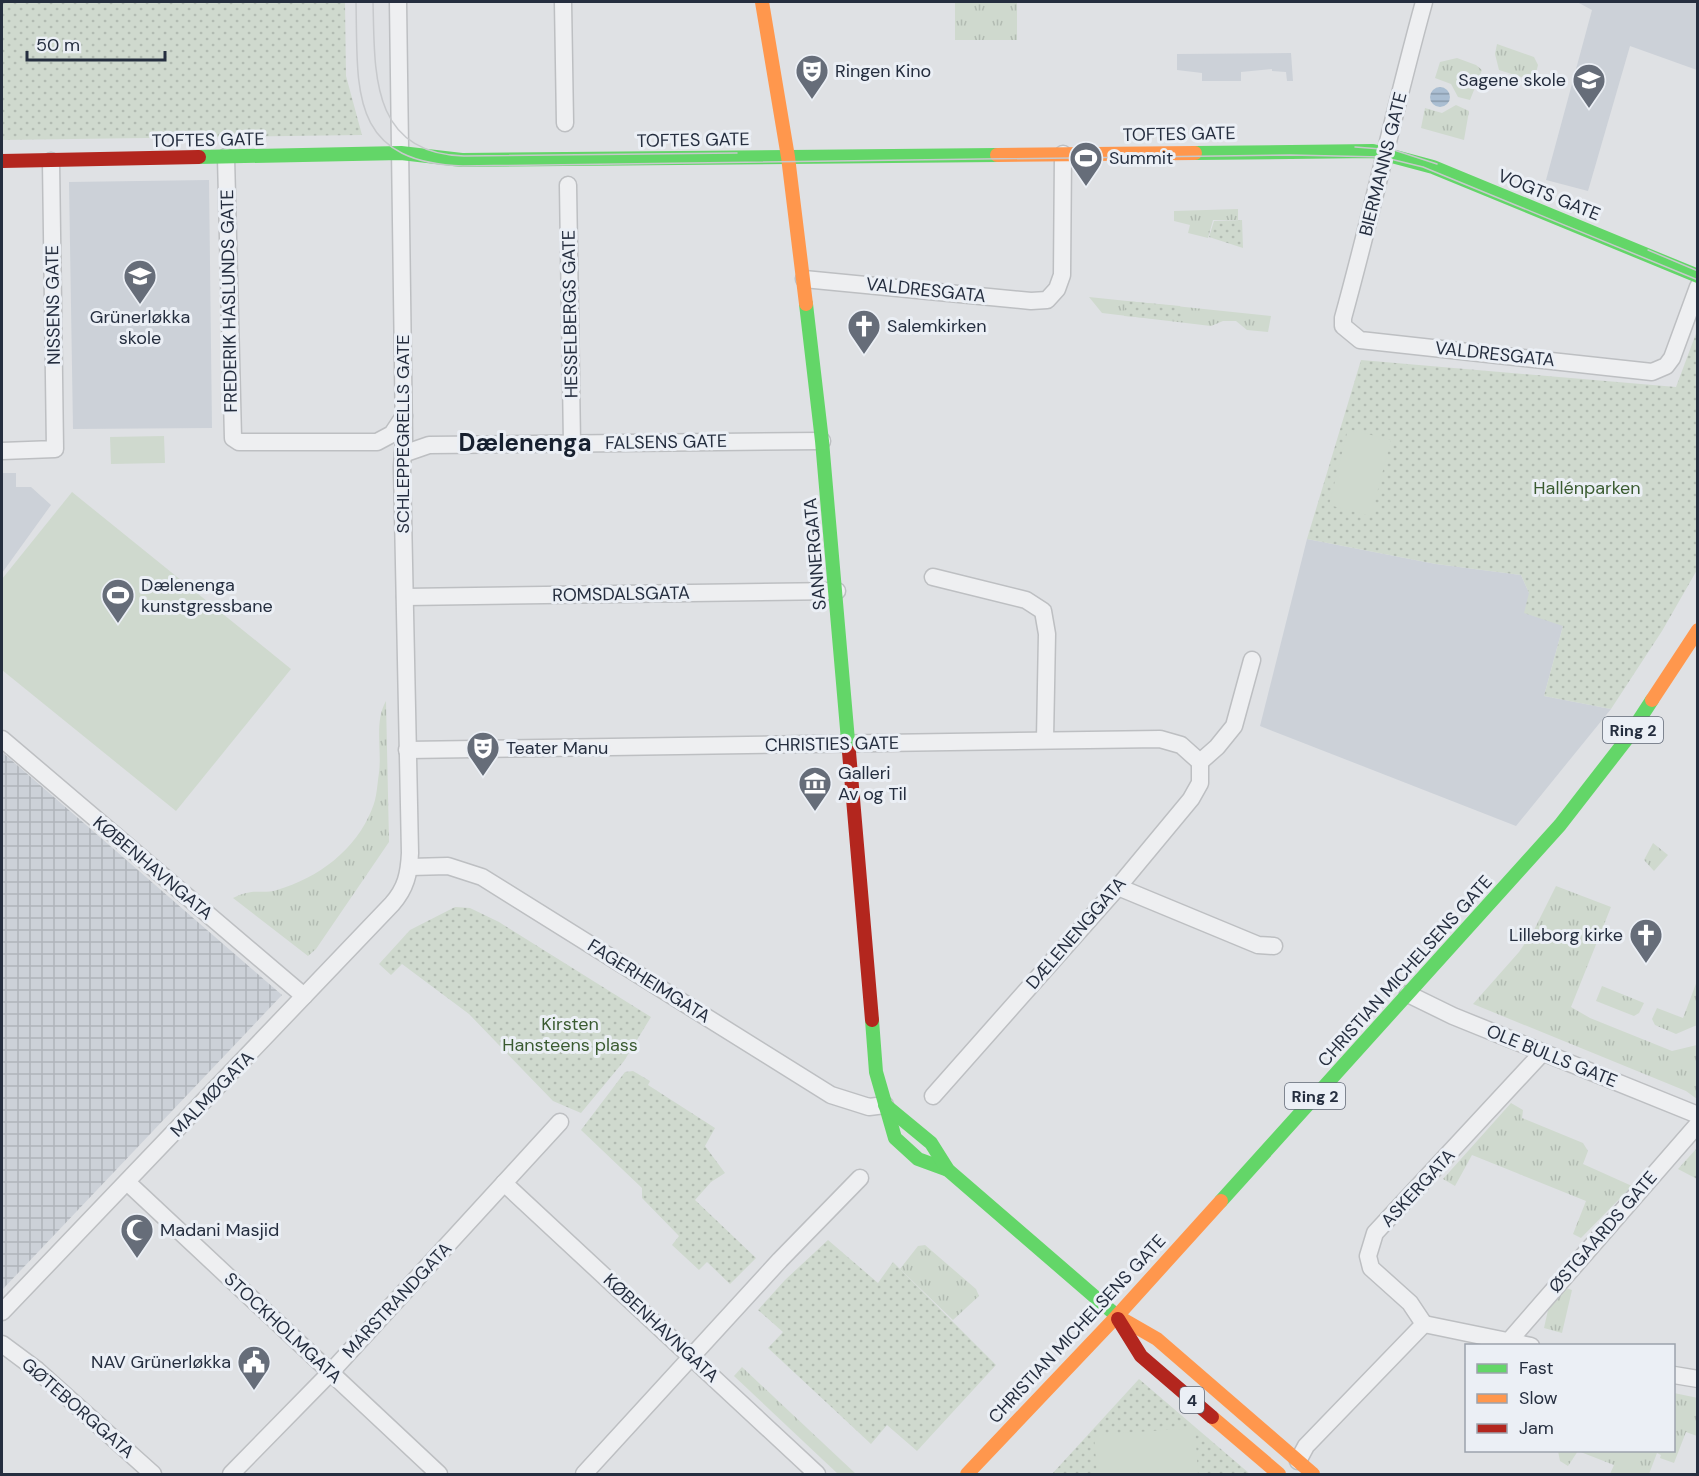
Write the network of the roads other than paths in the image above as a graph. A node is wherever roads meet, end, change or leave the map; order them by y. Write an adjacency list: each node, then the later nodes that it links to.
1 (398, 2): 6 (street, SCHLEPPEGRELLS GATE)
2 (563, 2): 5 (street)
3 (762, 2): 10 (main road, SANNERGATA)
4 (1424, 2): 7 (street, BIERMANNS GATE)
5 (565, 123)
6 (401, 153): 9 (main road, TOFTES GATE); 10 (main road, TOFTES GATE); 18 (street, SCHLEPPEGRELLS GATE)
7 (1386, 153): 8 (main road, TOFTES GATE); 14 (main road, VOGTS GATE); 17 (street, BIERMANNS GATE)
8 (1063, 154): 10 (main road, TOFTES GATE); 15 (street, VALDRESGATA)
9 (226, 157): 12 (main road, TOFTES GATE); 18 (street, FREDERIK HASLUNDS GATE)
10 (788, 157): 15 (main road, SANNERGATA)
11 (2, 161): 12 (main road, TOFTES GATE)
12 (51, 161): 21 (street, NISSENS GATE)
13 (568, 185): 20 (street, HESSELBERGS GATE)
14 (1698, 276)
15 (804, 279): 19 (main road, SANNERGATA)
16 (1698, 287): 17 (street, VALDRESGATA)
17 (1343, 326)
18 (404, 416): 22 (street, SCHLEPPEGRELLS GATE)
19 (822, 441): 20 (street, FALSENS GATE); 24 (main road, SANNERGATA)
20 (572, 443): 22 (street, FALSENS GATE)
21 (2, 451)
22 (404, 454): 25 (street, SCHLEPPEGRELLS GATE)
23 (933, 577): 29 (street)
24 (837, 591): 25 (street, ROMSDALSGATA); 30 (main road, SANNERGATA)
25 (405, 597): 31 (street, SCHLEPPEGRELLS GATE)
26 (1698, 630): 36 (main road, CHRISTIAN MICHELSENS GATE / Ring 2)
27 (1252, 660): 32 (street)
28 (2, 739): 37 (street, KØBENHAVNGATA)
29 (1045, 739): 30 (street, CHRISTIES GATE); 32 (street, CHRISTIES GATE)
30 (849, 744): 31 (street, CHRISTIES GATE); 40 (main road, SANNERGATA)
31 (407, 750): 33 (street, SCHLEPPEGRELLS GATE)
32 (1200, 762): 34 (street, DÆLENENGGATA)
33 (410, 867): 37 (street, MALMØGATA); 40 (street, FAGERHEIMGATA)
34 (1118, 887): 35 (street); 39 (street, DÆLENENGGATA)
35 (1274, 946)
36 (1408, 994): 38 (street, OLE BULLS GATE); 49 (main road, CHRISTIAN MICHELSENS GATE / Ring 2)
37 (304, 996): 46 (street, MALMØGATA)
38 (1543, 1052): 41 (street, OLE BULLS GATE); 50 (street, ASKERGATA)
39 (933, 1096)
40 (885, 1105): 44 (main road); 44 (main road)
41 (1698, 1115)
42 (560, 1122): 47 (street, MARSTRANDGATA)
43 (1698, 1124): 51 (street, ØSTGAARDS GATE)
44 (948, 1170): 49 (main road)
45 (860, 1178): 54 (street)
46 (127, 1182): 48 (street, MALMØGATA); 55 (street, STOCKHOLMGATA)
47 (504, 1183): 54 (street, KØBENHAVNGATA); 55 (street, MARSTRANDGATA)
48 (2, 1312)
49 (1117, 1316): 58 (main road, 4); 64 (main road, CHRISTIAN MICHELSENS GATE / Ring 2); 65 (main road, 4)
50 (1424, 1324): 51 (street); 58 (street)
51 (1509, 1341): 53 (street)
52 (2, 1344): 59 (street, GØTEBORGGATA)
53 (1522, 1344)
54 (692, 1357): 62 (street); 63 (street, KØBENHAVNGATA)
55 (330, 1372): 60 (street, MARSTRANDGATA); 61 (street, STOCKHOLMGATA)
56 (1675, 1375): 57 (street)
57 (1698, 1379)
58 (1298, 1461): 66 (main road, 4)
59 (153, 1474)
60 (231, 1474)
61 (439, 1474)
62 (584, 1474)
63 (817, 1474)
64 (968, 1474)
65 (1279, 1474)
66 (1313, 1474)

